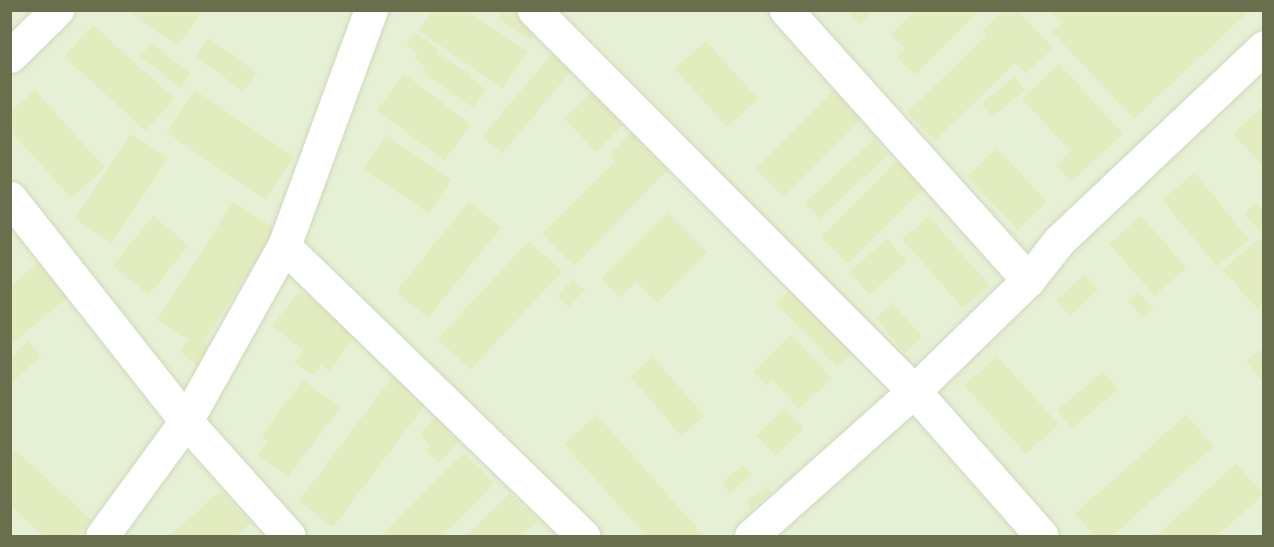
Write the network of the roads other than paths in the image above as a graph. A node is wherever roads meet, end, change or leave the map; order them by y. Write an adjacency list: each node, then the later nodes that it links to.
1 (57, 10): 6 (street)
2 (371, 10): 8 (street)
3 (534, 10): 10 (street)
4 (786, 10): 9 (street)
5 (1263, 47): 9 (street)
6 (10, 56)
7 (10, 198): 11 (street)
8 (284, 246): 11 (street); 14 (street)
9 (1028, 280): 10 (street)
10 (914, 391): 15 (street); 16 (street)
11 (186, 421): 12 (street); 13 (street)
12 (102, 537)
13 (289, 537)
14 (583, 537)
15 (751, 537)
16 (1042, 537)

